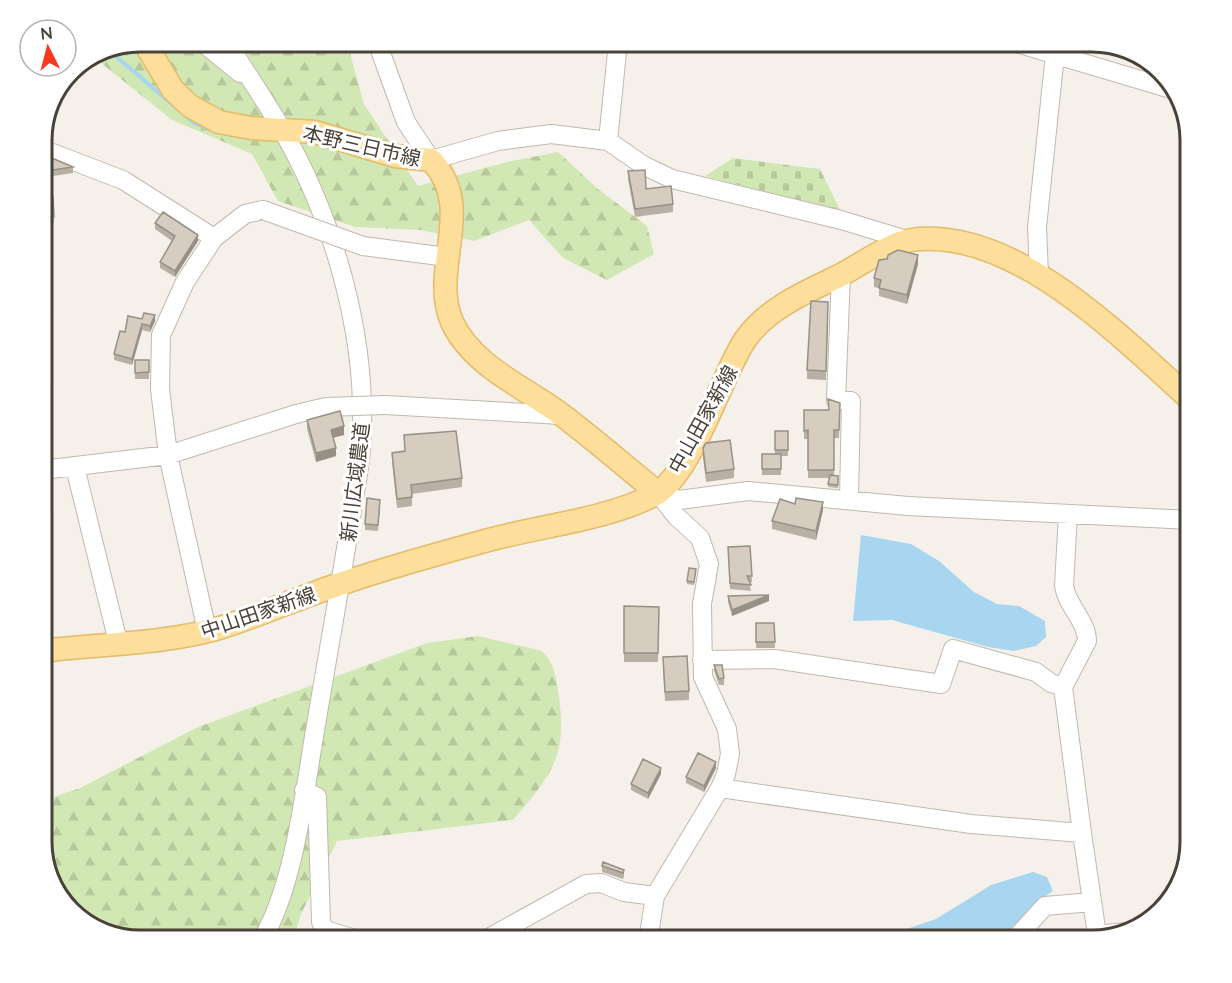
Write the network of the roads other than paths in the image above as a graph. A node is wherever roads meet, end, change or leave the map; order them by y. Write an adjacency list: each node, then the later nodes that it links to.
1 (150, 52): 10 (main road, 本野三日市線)
2 (214, 52): 8 (street)
3 (233, 52): 8 (street, 新川広域農道)
4 (380, 52): 13 (street)
5 (617, 52): 11 (street)
6 (1048, 52): 7 (street)
7 (1055, 54): 9 (street); 18 (street)
8 (255, 86): 10 (street, 新川広域農道)
9 (1160, 86)
10 (281, 128): 13 (main road, 本野三日市線); 28 (street, 新川広域農道)
11 (608, 141): 13 (street); 15 (street)
12 (53, 153): 14 (street)
13 (431, 160): 16 (main road, 本野三日市線)
14 (214, 238): 16 (street, bridge); 21 (street)
15 (907, 240): 17 (main road, 中山田家新線); 18 (main road, 中山田家新線)
16 (447, 257): 20 (main road, 本野三日市線)
17 (841, 274): 24 (main road, 中山田家新線); 25 (street)
18 (1039, 275): 19 (main road, 中山田家新線)
19 (1180, 390)
20 (561, 415): 21 (street, bridge); 24 (main road, 本野三日市線)
21 (168, 455): 22 (street); 29 (street)
22 (75, 467): 23 (street); 30 (street)
23 (53, 469)
24 (658, 493): 25 (street); 28 (main road, 中山田家新線); 32 (street)
25 (849, 499): 26 (street)
26 (1068, 514): 27 (street); 33 (street)
27 (1180, 520)
28 (341, 584): 29 (main road, 中山田家新線); 35 (street, 新川広域農道)
29 (207, 631): 30 (main road, 中山田家新線)
30 (118, 642): 31 (main road, 中山田家新線)
31 (53, 650)
32 (702, 660): 33 (street); 34 (street)
33 (1063, 687): 36 (street)
34 (720, 788): 36 (street); 37 (street)
35 (304, 790): 39 (street, 新川広域農道); 40 (street)
36 (1082, 833): 38 (street)
37 (655, 896): 41 (street); 42 (street)
38 (1092, 902): 43 (street); 44 (street)
39 (269, 930)
40 (324, 930)
41 (503, 930)
42 (650, 930)
43 (1023, 930)
44 (1096, 930)

